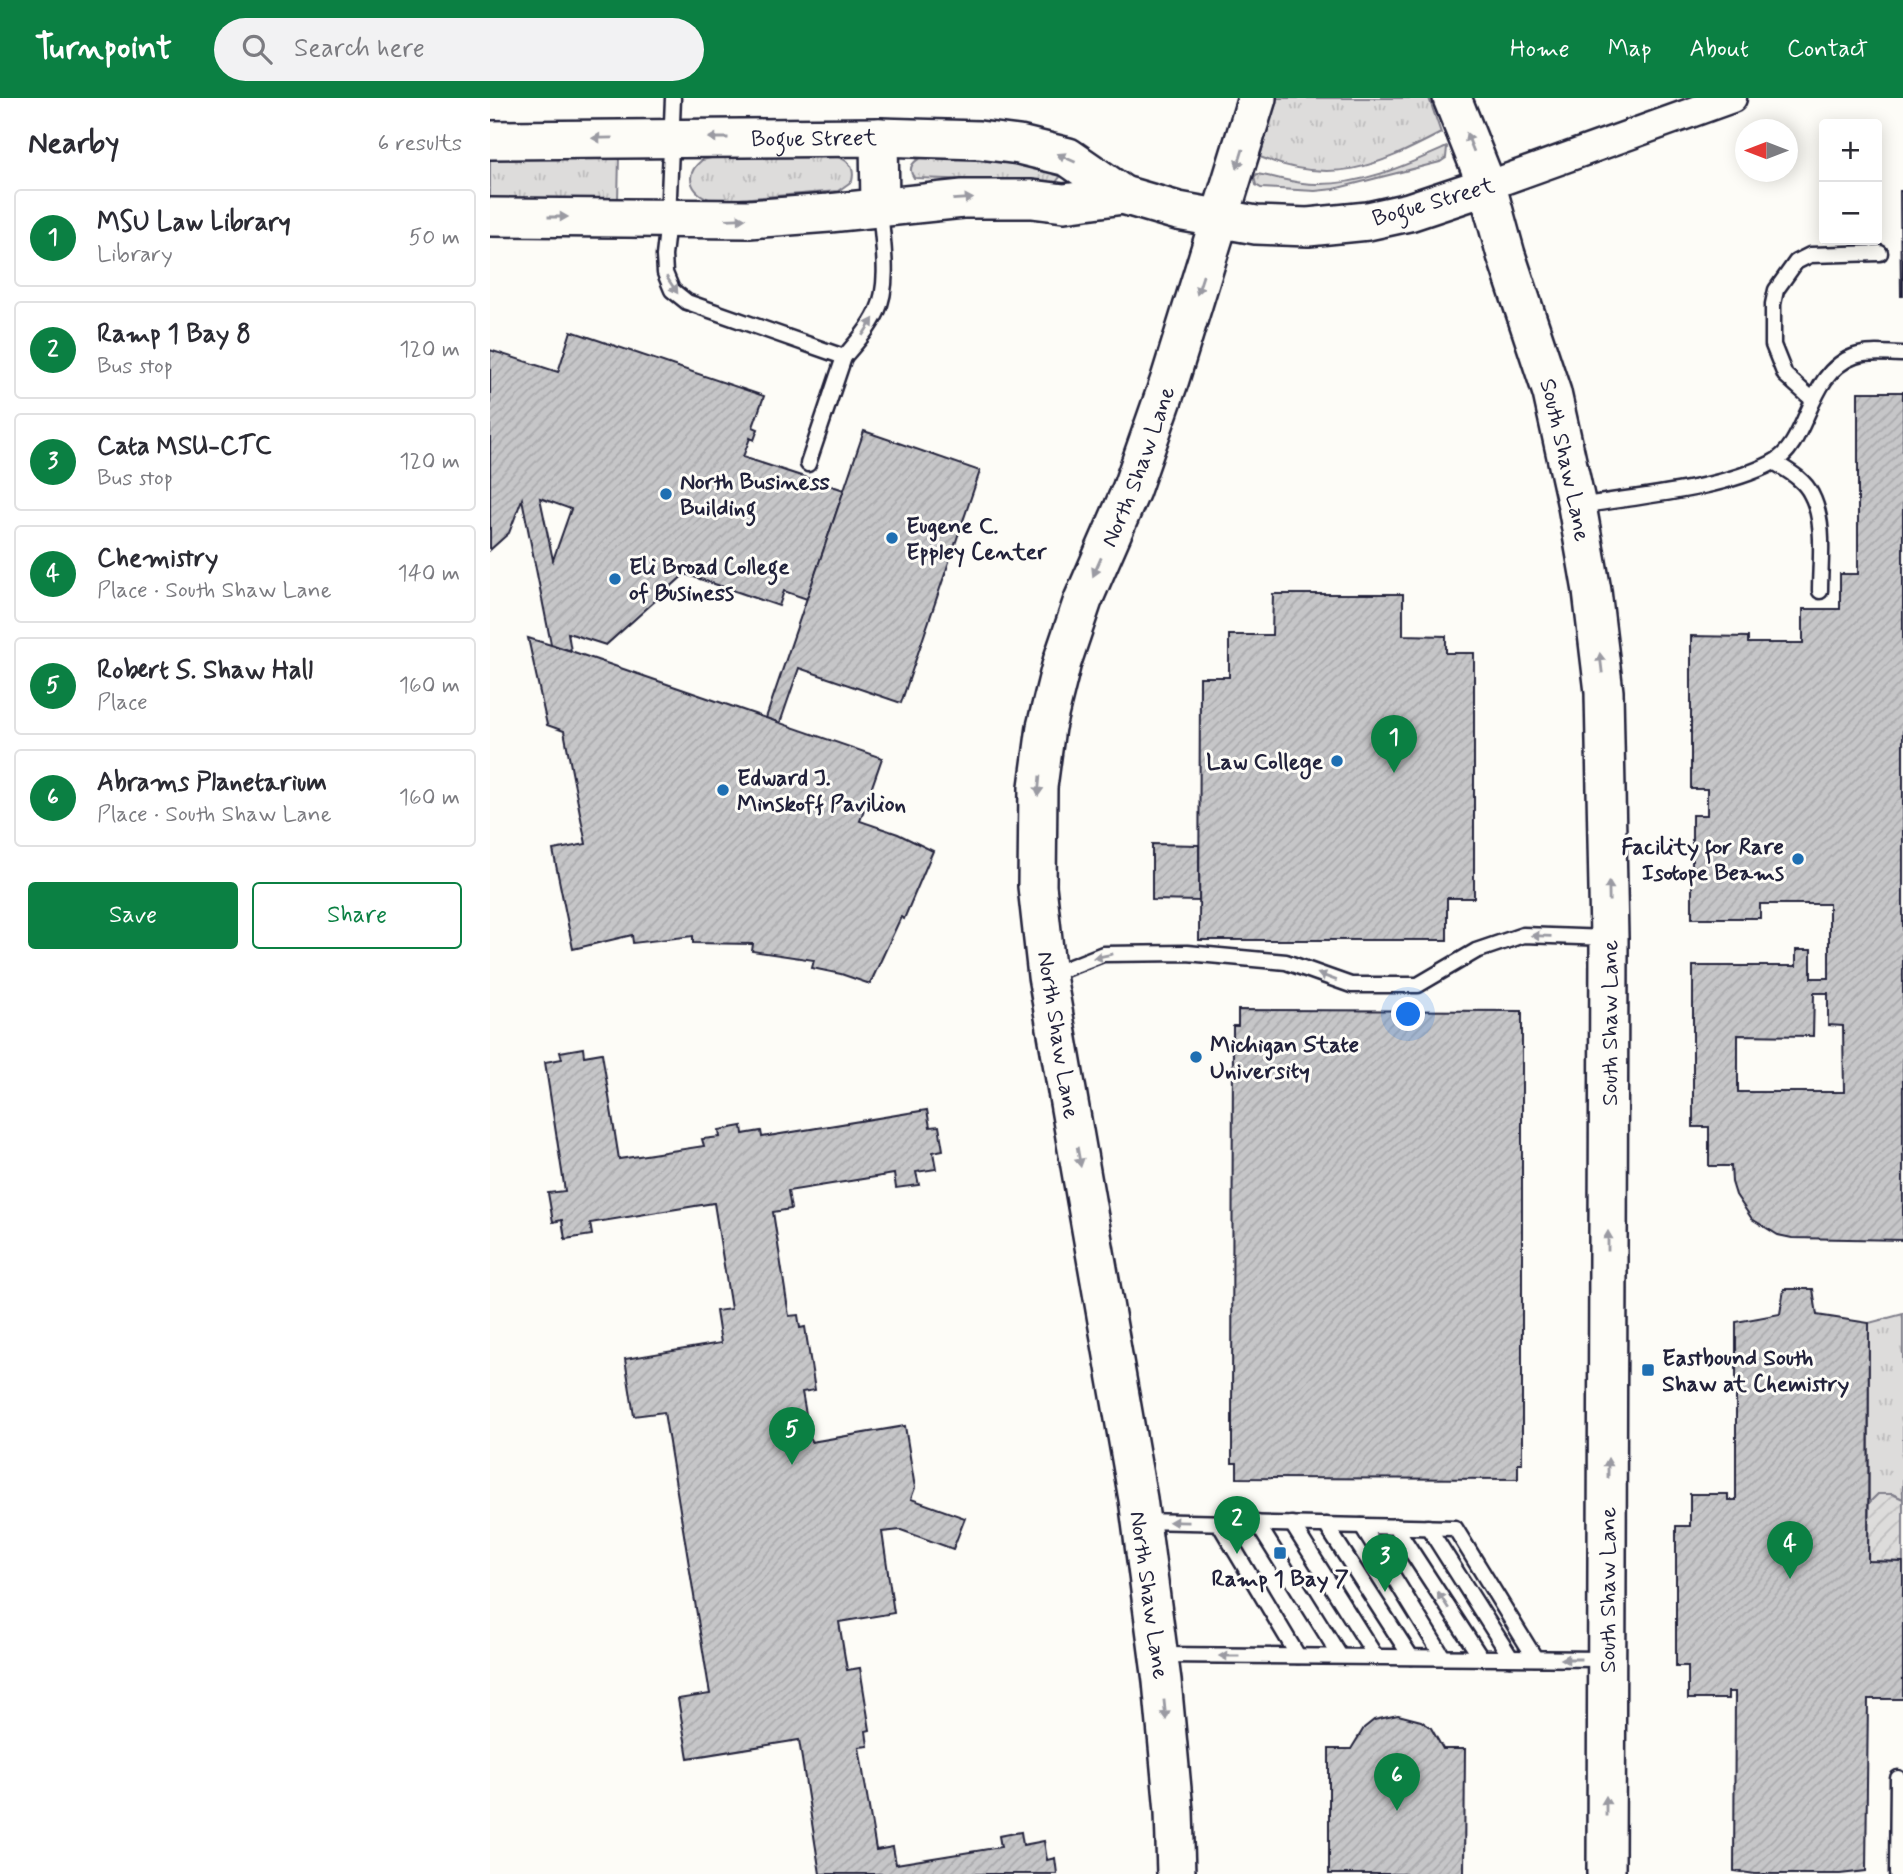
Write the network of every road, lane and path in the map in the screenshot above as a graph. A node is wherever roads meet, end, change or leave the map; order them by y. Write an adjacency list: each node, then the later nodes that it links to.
1 (673, 98): 6 (lane)
2 (1257, 98): 13 (street, North Shaw Lane, one-way to 13)
3 (1452, 98): 8 (street, South Shaw Lane, one-way to 3)
4 (1732, 98): 8 (street, Bogue Street)
5 (879, 137): 6 (street, Bogue Street, one-way to 6); 9 (street, Bogue Street, one-way to 5); 10 (street)
6 (670, 138): 7 (street, Bogue Street, one-way to 7); 12 (lane)
7 (490, 141)
8 (1487, 186): 13 (street, Bogue Street); 20 (street, South Shaw Lane)
9 (1123, 195): 10 (street, Bogue Street, one-way to 9); 13 (street, Bogue Street)
10 (880, 207): 12 (street, Bogue Street, one-way to 10); 16 (lane, one-way to 10)
11 (490, 217): 12 (street, Bogue Street, one-way to 12)
12 (668, 220): 16 (lane, one-way to 16)
13 (1221, 220): 23 (street, North Shaw Lane, one-way to 23)
14 (1880, 253): 17 (lane)
15 (1903, 354): 17 (lane)
16 (844, 357): 19 (lane)
17 (1813, 400): 18 (lane)
18 (1774, 462): 20 (lane); 21 (lane)
19 (808, 464)
20 (1577, 506): 22 (street, South Shaw Lane, one-way to 20)
21 (1820, 591)
22 (1609, 938): 23 (lane, one-way to 23); 41 (street, South Shaw Lane, one-way to 22)
23 (1047, 976): 24 (street, North Shaw Lane, one-way to 24)
24 (1140, 1521): 25 (lane, one-way to 24); 32 (street, North Shaw Lane)
25 (1219, 1522): 26 (lane); 33 (lane)
26 (1257, 1523): 27 (lane); 34 (lane)
27 (1292, 1524): 28 (lane); 35 (lane)
28 (1326, 1525): 29 (lane); 36 (lane)
29 (1362, 1525): 30 (lane); 37 (lane)
30 (1395, 1526): 31 (lane); 38 (lane, one-way to 30)
31 (1428, 1527): 39 (lane); 40 (lane)
32 (1159, 1655): 33 (lane, one-way to 32); 43 (street, North Shaw Lane, one-way to 43)
33 (1298, 1656): 34 (lane)
34 (1340, 1656): 35 (lane)
35 (1376, 1657): 36 (lane)
36 (1411, 1657): 37 (lane)
37 (1443, 1657): 38 (lane)
38 (1480, 1658): 39 (lane)
39 (1511, 1658): 40 (lane)
40 (1535, 1658): 41 (lane, one-way to 40)
41 (1607, 1659): 44 (street, South Shaw Lane, one-way to 41)
42 (1898, 1778): 45 (lane)
43 (1176, 1874)
44 (1605, 1874)
45 (1897, 1874)

